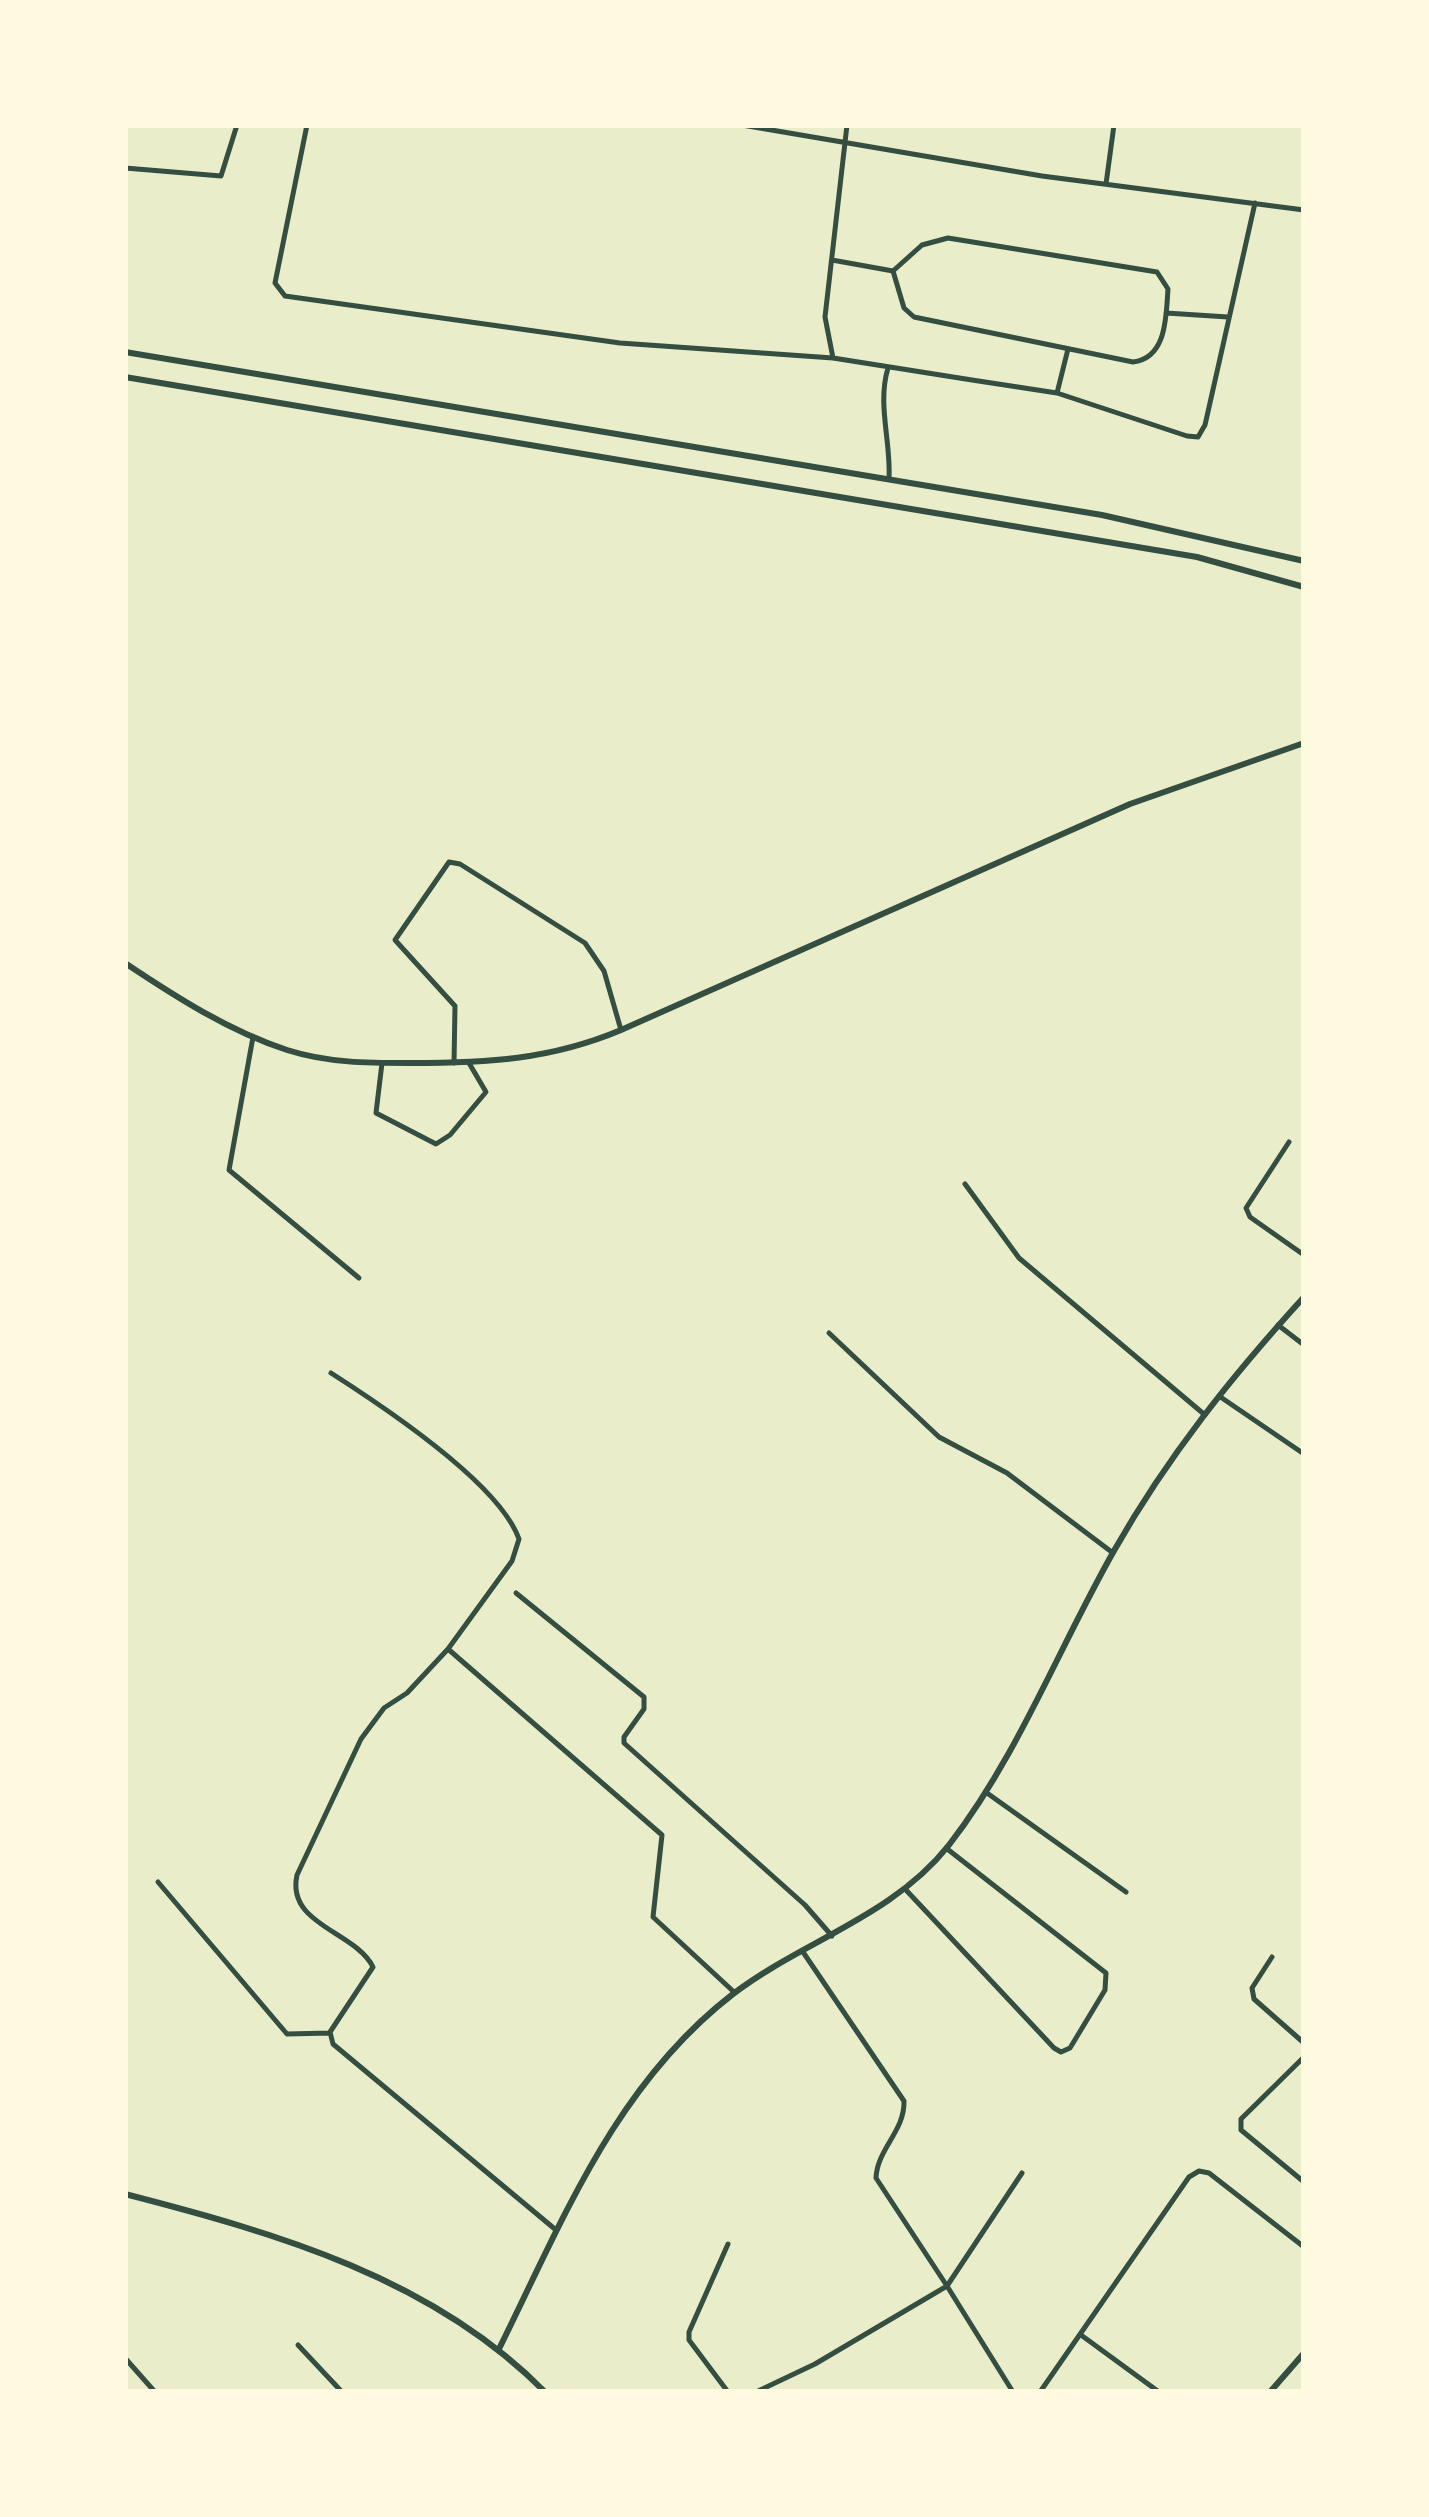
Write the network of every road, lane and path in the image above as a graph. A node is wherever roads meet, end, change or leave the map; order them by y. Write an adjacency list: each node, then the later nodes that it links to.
1 (237, 125): 7 (street)
2 (307, 125): 17 (street)
3 (742, 125): 6 (street)
4 (847, 125): 6 (street)
5 (1114, 125): 8 (street)
6 (844, 142): 8 (street); 11 (street)
7 (125, 168)
8 (1106, 184): 9 (street)
9 (1254, 203): 10 (street); 14 (street)
10 (1304, 210)
11 (832, 260): 12 (street); 17 (street)
12 (893, 271): 13 (street); 15 (street)
13 (1166, 312): 14 (street); 15 (street)
14 (1229, 317): 20 (street)
15 (1068, 349): 20 (street)
16 (125, 352): 21 (street)
17 (833, 358): 18 (street)
18 (888, 368): 20 (street); 21 (street)
19 (125, 377): 23 (street)
20 (1057, 393)
21 (889, 478): 22 (street)
22 (1304, 561)
23 (1304, 587)
24 (1304, 743): 26 (street)
25 (125, 962): 27 (street)
26 (621, 1030): 29 (street); 30 (street)
27 (252, 1037): 28 (street); 34 (street)
28 (382, 1063): 29 (street); 30 (street)
29 (454, 1063): 30 (street)
30 (469, 1063)
31 (1289, 1142): 33 (street)
32 (965, 1184): 41 (street)
33 (1304, 1255)
34 (359, 1278)
35 (1304, 1297): 36 (street)
36 (1278, 1325): 38 (street); 40 (street)
37 (828, 1332): 43 (street)
38 (1304, 1345)
39 (330, 1373): 45 (street)
40 (1217, 1394): 41 (street); 42 (street)
41 (1204, 1415): 43 (street)
42 (1304, 1454)
43 (1113, 1553): 46 (street)
44 (516, 1592): 51 (street)
45 (448, 1649): 54 (street); 55 (street)
46 (987, 1793): 47 (street); 50 (street)
47 (946, 1848): 49 (street); 49 (street)
48 (158, 1882): 55 (street)
49 (906, 1890): 51 (street)
50 (1126, 1892)
51 (832, 1936): 52 (street)
52 (803, 1952): 54 (street); 64 (street)
53 (1272, 1957): 56 (street)
54 (735, 1993): 61 (street)
55 (330, 2032): 61 (street)
56 (1304, 2043)
57 (1304, 2056): 59 (street)
58 (1022, 2173): 64 (street)
59 (1304, 2182)
60 (125, 2194): 67 (street)
61 (556, 2230): 67 (street)
62 (728, 2244): 73 (street)
63 (1304, 2247): 65 (street)
64 (948, 2286): 74 (street); 75 (street)
65 (1081, 2335): 76 (street); 77 (street)
66 (298, 2345): 71 (street)
67 (500, 2350): 72 (street)
68 (1304, 2353): 78 (street)
69 (125, 2358): 70 (street)
70 (155, 2392)
71 (342, 2392)
72 (545, 2392)
73 (728, 2392)
74 (756, 2392)
75 (1012, 2392)
76 (1040, 2392)
77 (1159, 2392)
78 (1270, 2392)

